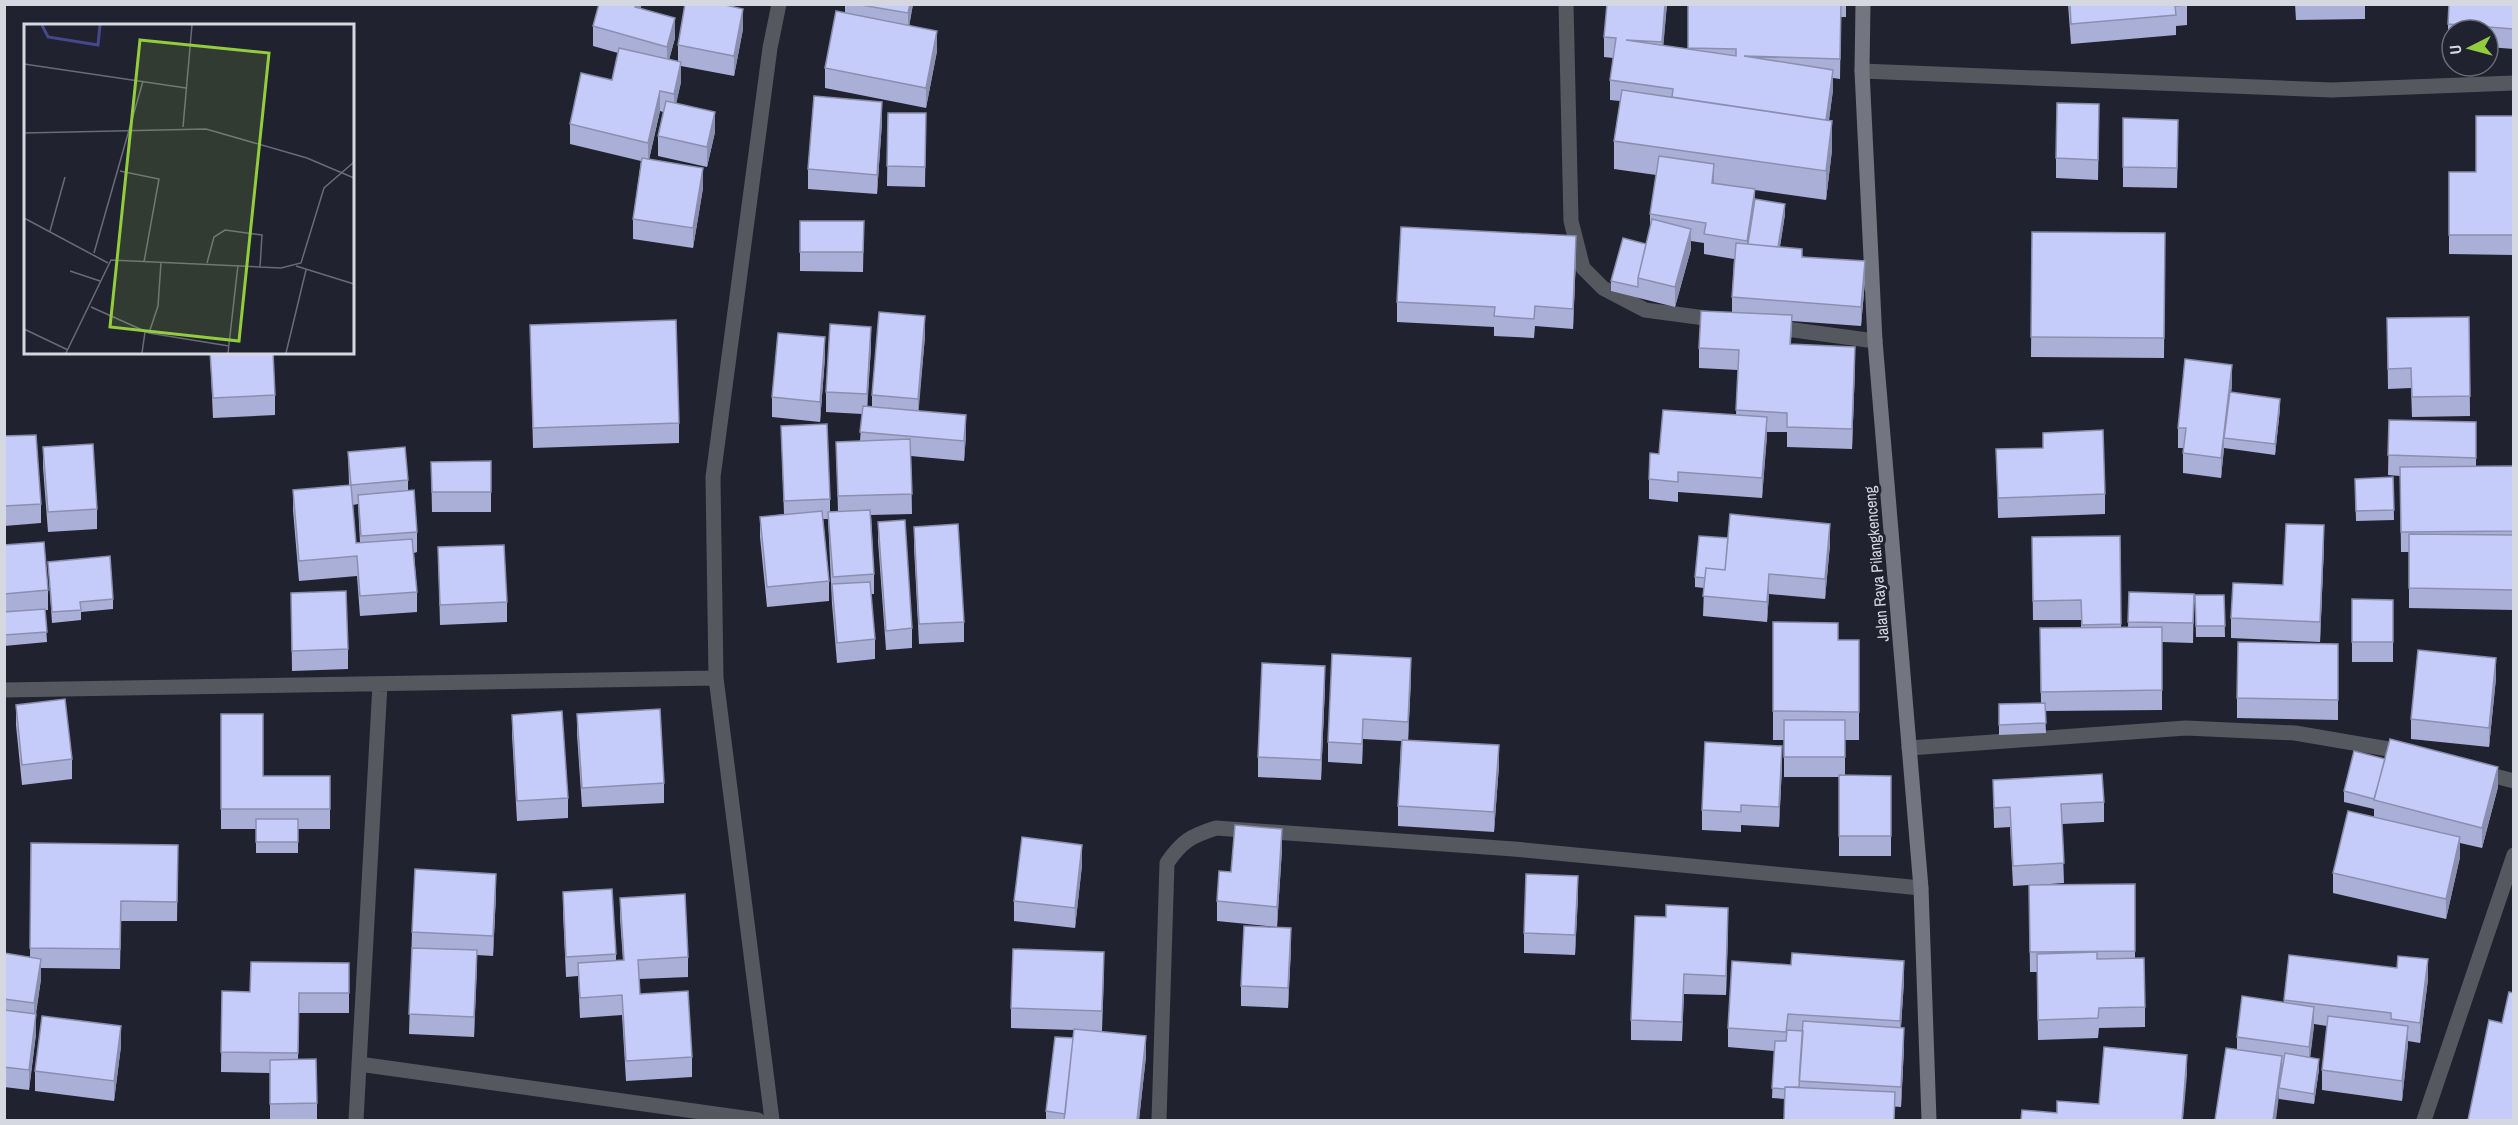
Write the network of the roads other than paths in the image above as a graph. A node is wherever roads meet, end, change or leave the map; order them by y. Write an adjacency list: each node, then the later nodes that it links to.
1 (779, 4): 9 (street)
2 (1566, 4): 6 (street)
3 (1863, 4): 4 (main road, Jalan Raya Pilangkenceng)
4 (1862, 71): 5 (street); 8 (main road, Jalan Raya Pilangkenceng)
5 (2514, 83)
6 (1737, 322)
7 (1760, 326): 8 (street)
8 (1875, 341): 12 (main road, Jalan Raya Pilangkenceng)
9 (716, 678): 10 (street); 21 (street)
10 (380, 684): 11 (street); 18 (street)
11 (4, 690)
12 (1909, 748): 13 (street); 17 (main road, Jalan Raya Pilangkenceng)
13 (2421, 756)
14 (2467, 768): 15 (street)
15 (2514, 781)
16 (2514, 855): 24 (street)
17 (1921, 888): 22 (street); 23 (main road, Jalan Raya Pilangkenceng)
18 (359, 1064): 19 (street); 20 (street)
19 (356, 1120)
20 (758, 1120)
21 (772, 1120)
22 (1159, 1120)
23 (1929, 1120)
24 (2424, 1120)

